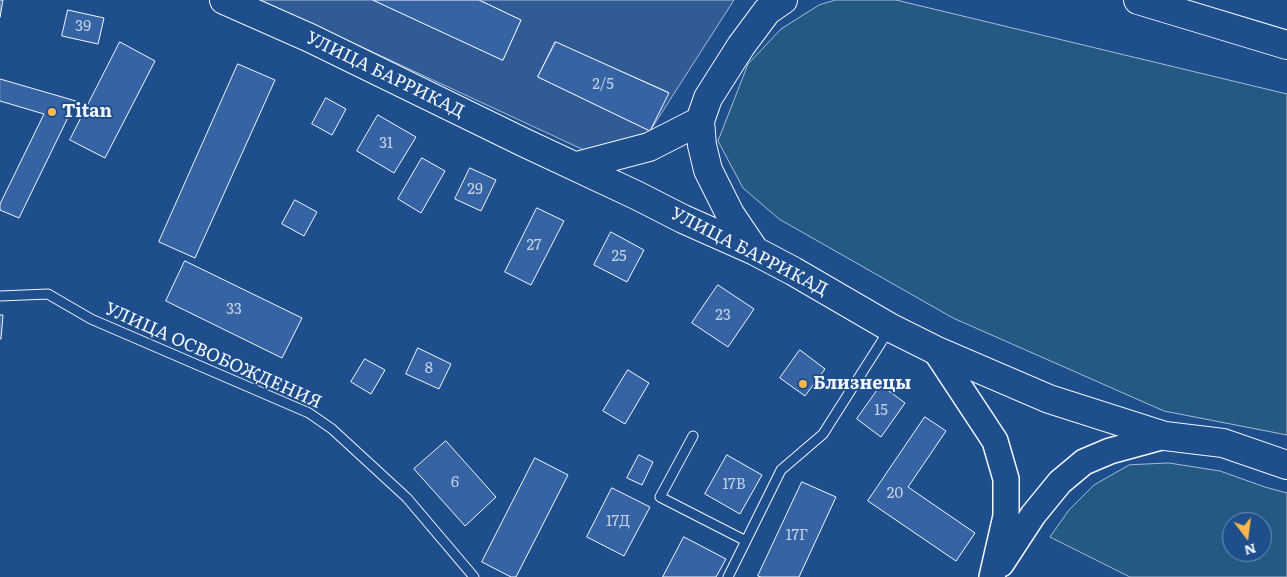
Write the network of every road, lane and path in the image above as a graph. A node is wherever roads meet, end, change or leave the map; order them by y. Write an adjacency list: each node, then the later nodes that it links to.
1 (224, 0): 6 (main road, УЛИЦА БАРРИКАД)
2 (783, 0): 5 (main road)
3 (1138, 0): 4 (main road)
4 (1287, 44)
5 (700, 121): 6 (main road); 7 (main road)
6 (577, 166): 7 (main road, УЛИЦА БАРРИКАД)
7 (755, 251): 9 (main road, УЛИЦА БАРРИКАД)
8 (0, 296): 15 (lane, УЛИЦА ОСВОБОЖДЕНИЯ)
9 (891, 328): 10 (main road, УЛИЦА БАРРИКАД); 14 (lane)
10 (935, 350): 12 (main road, УЛИЦА БАРРИКАД); 17 (main road)
11 (693, 436): 14 (lane)
12 (1165, 436): 13 (main road, УЛИЦА БАРРИКАД); 17 (main road)
13 (1287, 465)
14 (746, 541): 16 (lane)
15 (474, 577)
16 (728, 577)
17 (992, 577)

